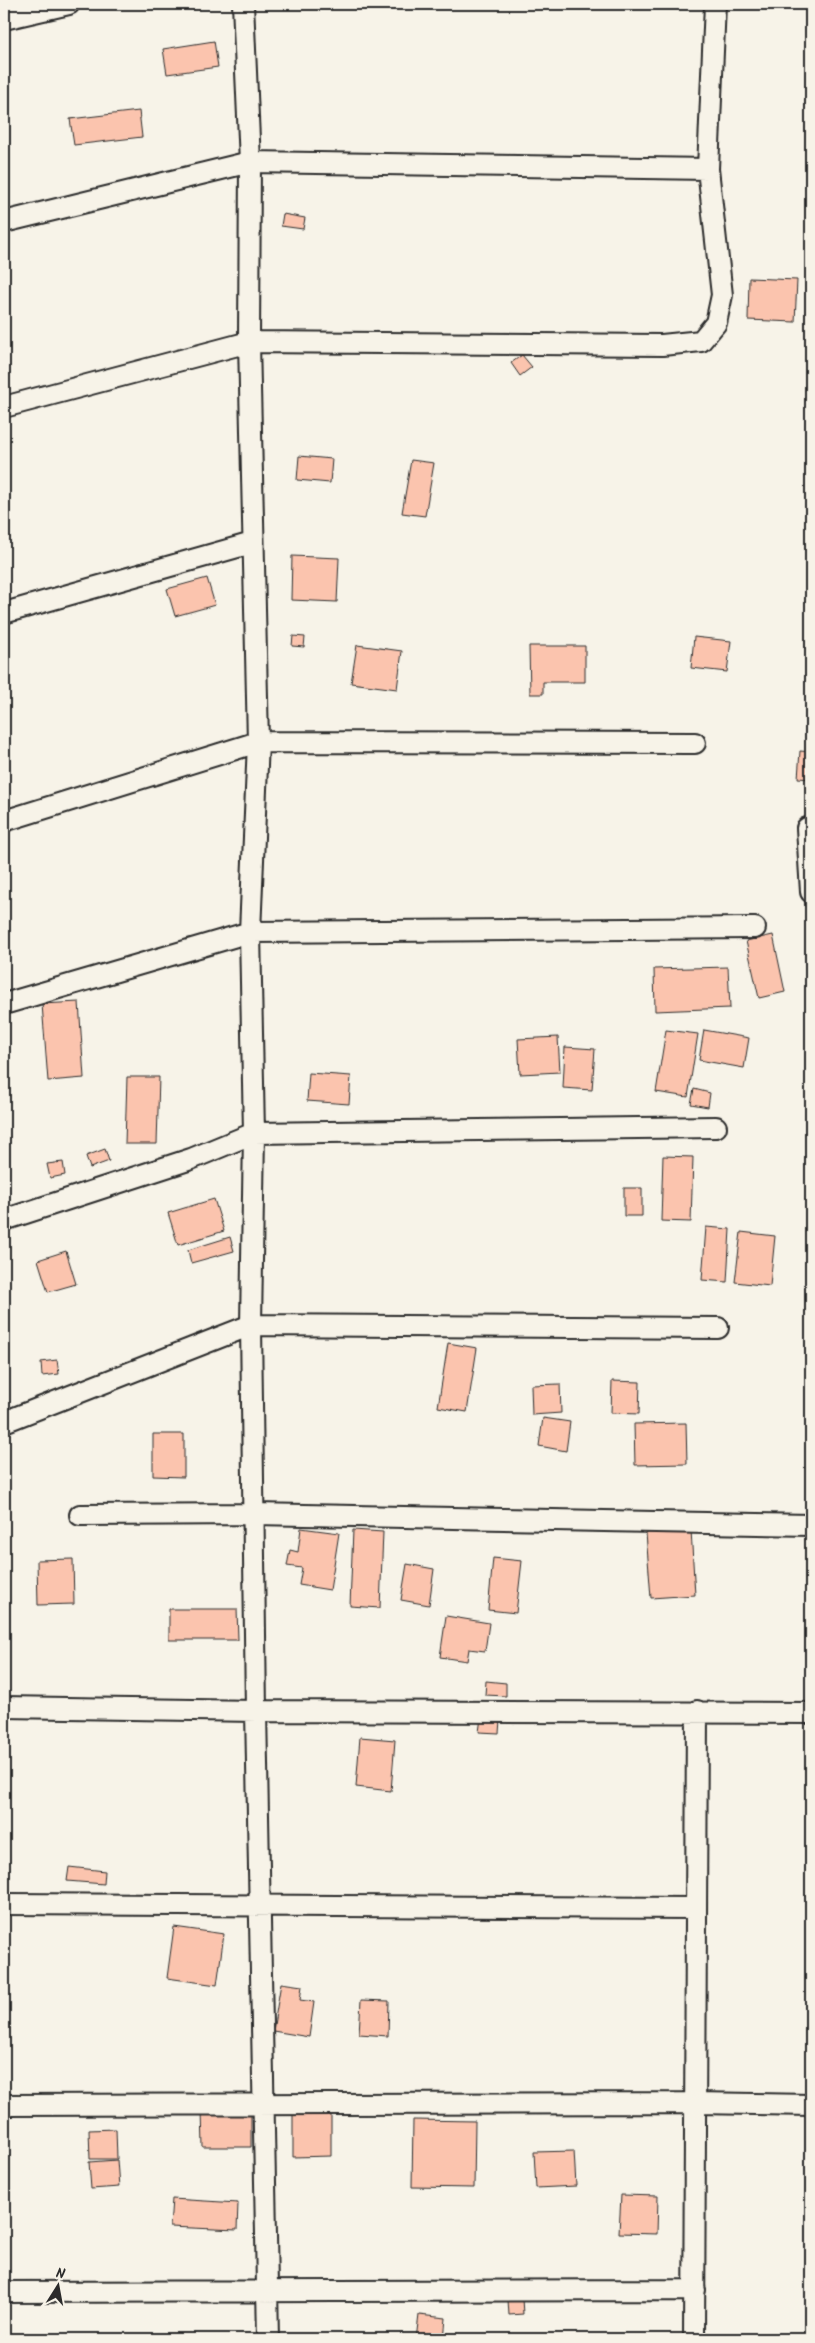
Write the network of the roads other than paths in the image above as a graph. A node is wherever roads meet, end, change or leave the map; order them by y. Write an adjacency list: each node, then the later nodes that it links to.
1 (69, 4): 4 (street)
2 (243, 4): 5 (street)
3 (715, 4): 6 (street)
4 (4, 19)
5 (250, 162): 6 (street); 7 (street); 8 (street)
6 (708, 169): 8 (street)
7 (4, 222)
8 (249, 342): 9 (street); 10 (street)
9 (4, 407)
10 (252, 543): 11 (street); 12 (street)
11 (4, 613)
12 (258, 742): 13 (street); 14 (street); 18 (street)
13 (695, 743)
14 (4, 821)
15 (809, 828): 16 (street)
16 (811, 892)
17 (754, 928): 18 (street)
18 (250, 932): 19 (street); 21 (street)
19 (4, 1004)
20 (716, 1127): 21 (street)
21 (254, 1133): 22 (street); 23 (street)
22 (4, 1220)
23 (251, 1326): 24 (street); 25 (street); 26 (street)
24 (718, 1328)
25 (4, 1422)
26 (255, 1514): 27 (street); 28 (street); 30 (street)
27 (80, 1516)
28 (811, 1526)
29 (4, 1707): 30 (street)
30 (256, 1711): 31 (street); 34 (street)
31 (697, 1711): 32 (street); 35 (street)
32 (811, 1713)
33 (4, 1904): 34 (street)
34 (260, 1907): 35 (street); 36 (street)
35 (696, 1908): 37 (street)
36 (264, 2103): 37 (street); 38 (street); 42 (street)
37 (696, 2103): 39 (street); 40 (street)
38 (4, 2105)
39 (811, 2106)
40 (695, 2290): 42 (street); 44 (street)
41 (4, 2292): 42 (street)
42 (268, 2292): 43 (street)
43 (268, 2339)
44 (694, 2339)

